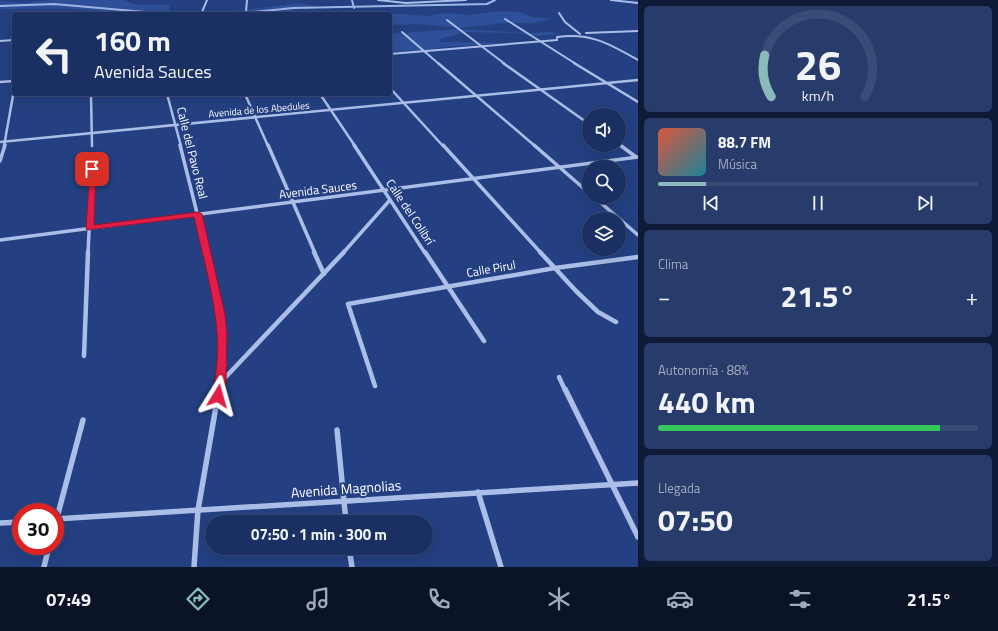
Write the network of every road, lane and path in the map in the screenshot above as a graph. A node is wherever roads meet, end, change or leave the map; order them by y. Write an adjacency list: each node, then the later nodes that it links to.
1 (207, 0): 9 (street)
2 (247, 0): 10 (street)
3 (378, 0): 7 (street)
4 (462, 0): 5 (street); 7 (street)
5 (466, 0)
6 (611, 0): 8 (street)
7 (424, 1)
8 (638, 3)
9 (202, 12)
10 (246, 12)
11 (559, 13): 16 (street)
12 (505, 19): 19 (street)
13 (447, 20): 20 (street)
14 (638, 31): 16 (street)
15 (402, 32): 21 (street)
16 (579, 34): 19 (street); 23 (street)
17 (12, 40): 18 (street)
18 (0, 41)
19 (539, 42): 20 (street); 27 (street)
20 (479, 46): 21 (street); 29 (street)
21 (424, 51): 22 (street); 35 (street)
22 (392, 54)
23 (638, 60)
24 (638, 80): 27 (street, Avenida de los Abedules)
25 (12, 81): 26 (street)
26 (0, 82)
27 (607, 83): 29 (street, Avenida de los Abedules); 36 (street)
28 (392, 90): 37 (street)
29 (540, 90): 35 (street, Avenida de los Abedules); 40 (street)
30 (13, 96): 43 (street)
31 (91, 96): 42 (street)
32 (168, 96): 41 (street, Calle del Pavo Real)
33 (247, 96): 39 (street)
34 (321, 96): 38 (street, Calle del Colibrí)
35 (476, 96): 37 (street, Avenida de los Abedules); 49 (street)
36 (638, 102)
37 (404, 103): 38 (street, Avenida de los Abedules); 51 (street)
38 (331, 110): 39 (street, Avenida de los Abedules); 53 (street, Calle del Colibrí)
39 (256, 118): 41 (street, Avenida de los Abedules); 55 (street)
40 (582, 119)
41 (175, 125): 42 (street, Avenida de los Abedules); 57 (street, Calle del Pavo Real)
42 (93, 133): 43 (street, Avenida de los Abedules); 45 (street)
43 (6, 141): 44 (street, Avenida de los Abedules); 48 (street)
44 (0, 142)
45 (92, 146)
46 (626, 150): 47 (street)
47 (637, 158): 49 (street, Avenida Sauces)
48 (0, 162)
49 (559, 167): 51 (street, Avenida Sauces); 52 (street)
50 (92, 169): 58 (street)
51 (473, 178): 53 (street, Avenida Sauces); 62 (street)
52 (582, 187)
53 (384, 190): 54 (street, Calle del Colibrí); 55 (street, Avenida Sauces)
54 (390, 200): 63 (street); 64 (street, Calle del Colibrí)
55 (293, 202): 57 (street, Avenida Sauces); 63 (street)
56 (602, 204): 59 (street)
57 (198, 214): 58 (street, Avenida Sauces); 69 (street, Calle del Pavo Real)
58 (90, 228): 60 (street, Avenida Sauces); 67 (street)
59 (638, 235)
60 (0, 240)
61 (638, 257): 62 (street, Calle Pirul)
62 (555, 268): 64 (street, Calle Pirul); 65 (street)
63 (324, 274): 69 (street)
64 (448, 287): 66 (street, Calle del Colibrí); 70 (street, Calle Pirul)
65 (616, 322)
66 (484, 341)
67 (84, 356)
68 (559, 377): 74 (street)
69 (220, 382): 78 (street, Calle del Pavo Real)
70 (375, 386)
71 (83, 420): 77 (street)
72 (337, 430): 76 (street)
73 (638, 483): 74 (street, Avenida Magnolias)
74 (612, 484): 75 (street, Avenida Magnolias); 83 (street)
75 (478, 492): 76 (street, Avenida Magnolias); 89 (street)
76 (344, 501): 78 (street, Avenida Magnolias); 79 (street)
77 (61, 503)
78 (198, 510): 80 (street, Avenida Magnolias); 87 (street, Calle del Pavo Real)
79 (345, 515)
80 (64, 520)
81 (12, 522): 82 (street)
82 (0, 523)
83 (638, 537)
84 (47, 555): 86 (street)
85 (350, 555): 88 (street)
86 (44, 567)
87 (194, 567)
88 (352, 567)
89 (502, 567)

